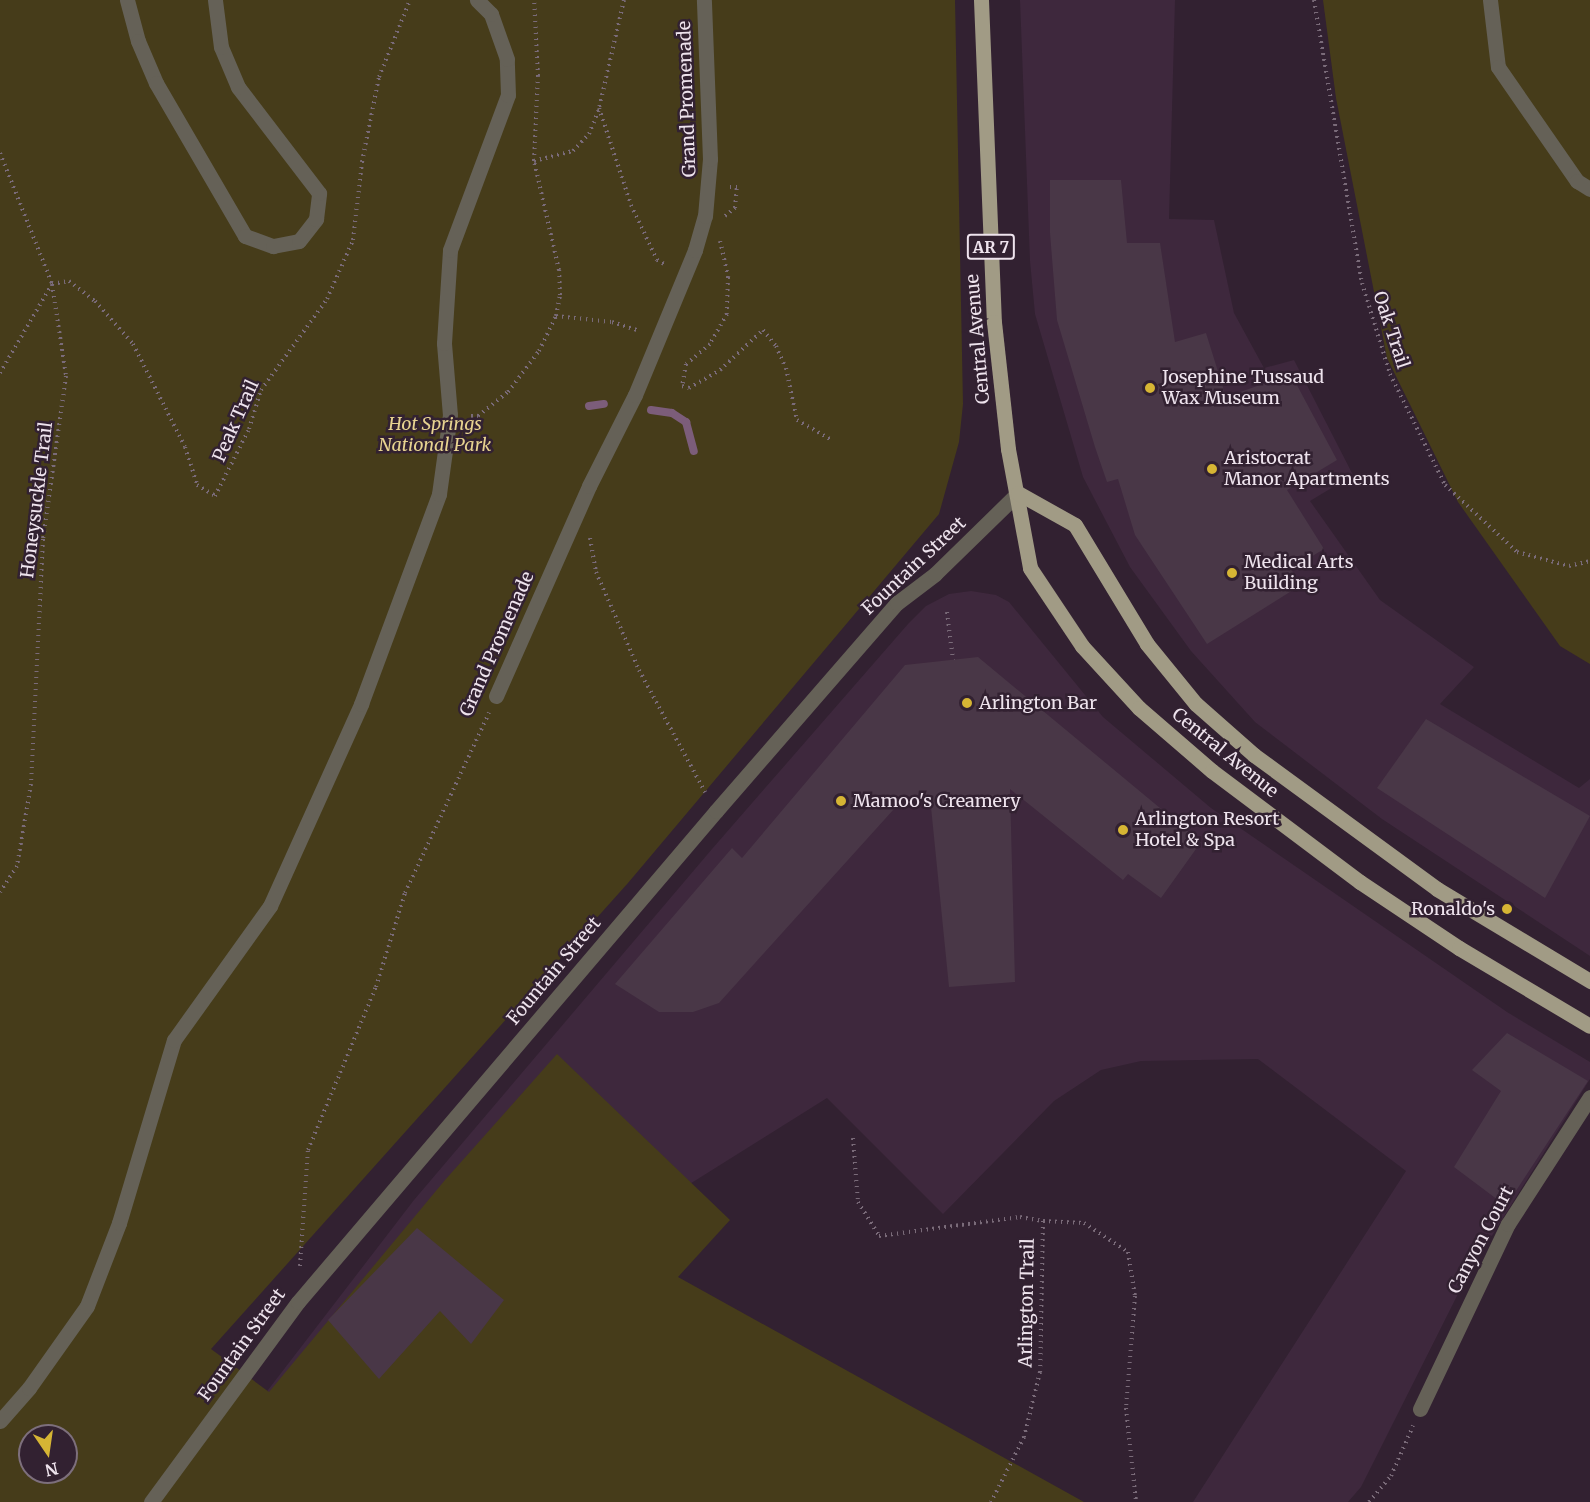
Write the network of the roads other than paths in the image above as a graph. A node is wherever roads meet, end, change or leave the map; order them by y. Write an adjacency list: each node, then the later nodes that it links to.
1 (127, 0): 2 (street)
2 (215, 0)
3 (477, 0): 14 (street)
4 (704, 0): 9 (street, Grand Promenade)
5 (981, 0): 8 (main road, Central Avenue / AR 7)
6 (1490, 0): 7 (street)
7 (1590, 189)
8 (1018, 493): 10 (main road, Central Avenue); 11 (main road, Central Avenue / AR 7); 15 (street, Fountain Street)
9 (496, 696)
10 (1590, 981)
11 (1590, 1026)
12 (1590, 1097): 13 (street, Canyon Court)
13 (1420, 1409)
14 (0, 1421)
15 (151, 1502)

